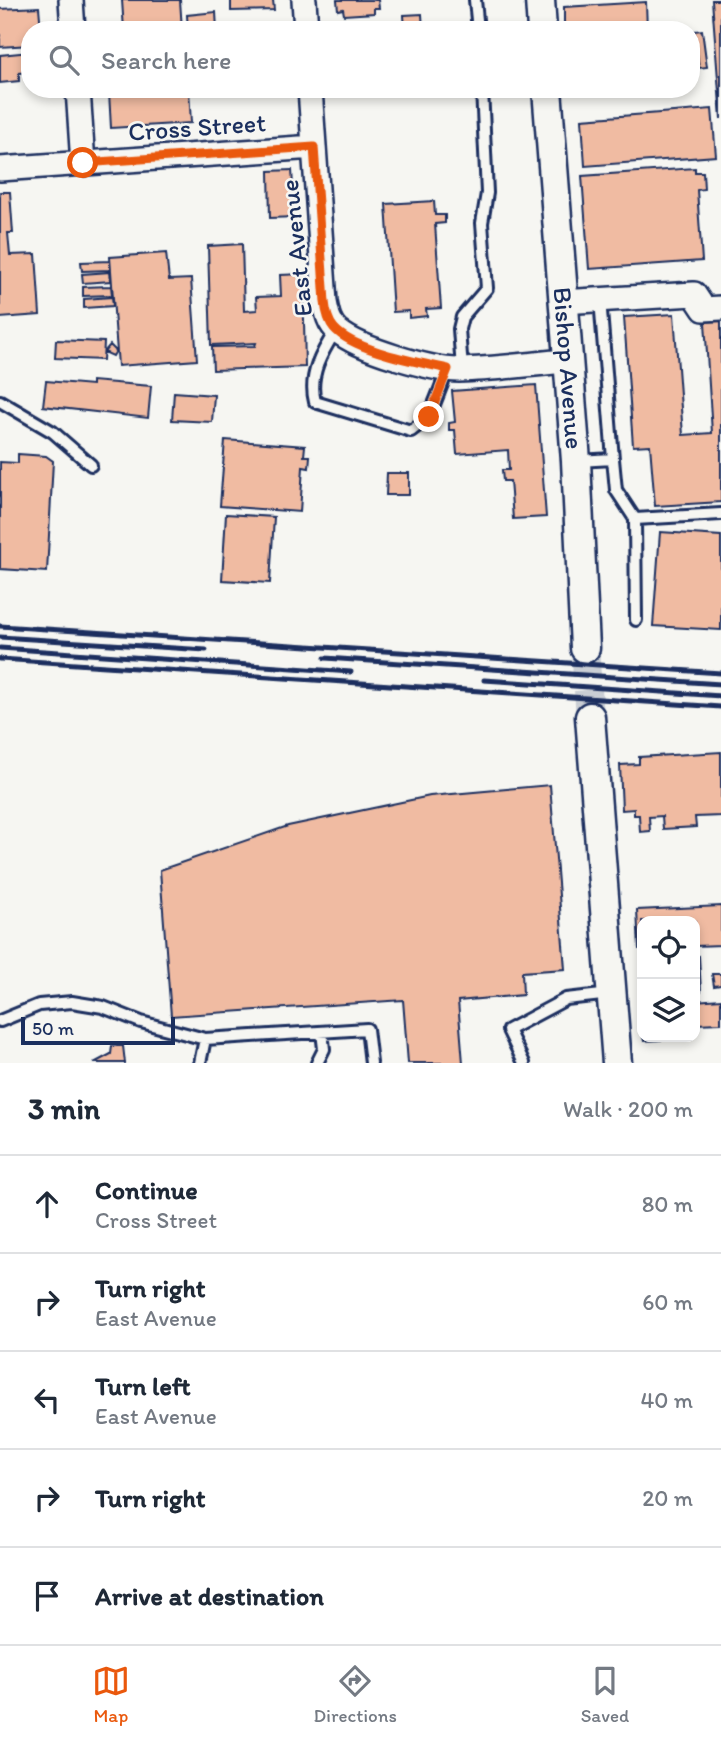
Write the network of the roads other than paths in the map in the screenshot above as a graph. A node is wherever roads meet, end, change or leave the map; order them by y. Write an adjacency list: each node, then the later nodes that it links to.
1 (71, 0): 5 (street)
2 (304, 0): 6 (street)
3 (475, 0): 7 (lane)
4 (540, 0): 8 (street)
5 (73, 21)
6 (305, 21)
7 (477, 21)
8 (541, 21)
9 (79, 98): 14 (street)
10 (311, 98): 13 (street, East Avenue)
11 (482, 98): 21 (lane)
12 (548, 98): 17 (street, Bishop Avenue)
13 (314, 147): 14 (street, Cross Street); 19 (street, East Avenue)
14 (83, 163): 15 (street, Cross Street)
15 (0, 169)
16 (600, 299): 17 (street); 18 (street); 23 (lane)
17 (562, 302): 20 (street, Bishop Avenue)
18 (721, 308)
19 (336, 330): 21 (street, East Avenue); 21 (lane)
20 (566, 361): 21 (street, East Avenue); 24 (street, Bishop Avenue)
21 (455, 369)
22 (0, 401): 25 (lane)
23 (613, 459): 24 (lane); 27 (lane)
24 (576, 461): 29 (street, Bishop Avenue)
25 (91, 465)
26 (721, 514): 27 (lane)
27 (635, 519): 28 (lane)
28 (636, 620)
29 (585, 648)
30 (590, 717): 31 (street)
31 (612, 994): 38 (lane); 39 (street)
32 (0, 1021): 34 (lane)
33 (322, 1032): 34 (lane); 36 (lane); 37 (lane)
34 (205, 1039): 35 (lane)
35 (200, 1063)
36 (317, 1063)
37 (371, 1063)
38 (524, 1063)
39 (617, 1063)

